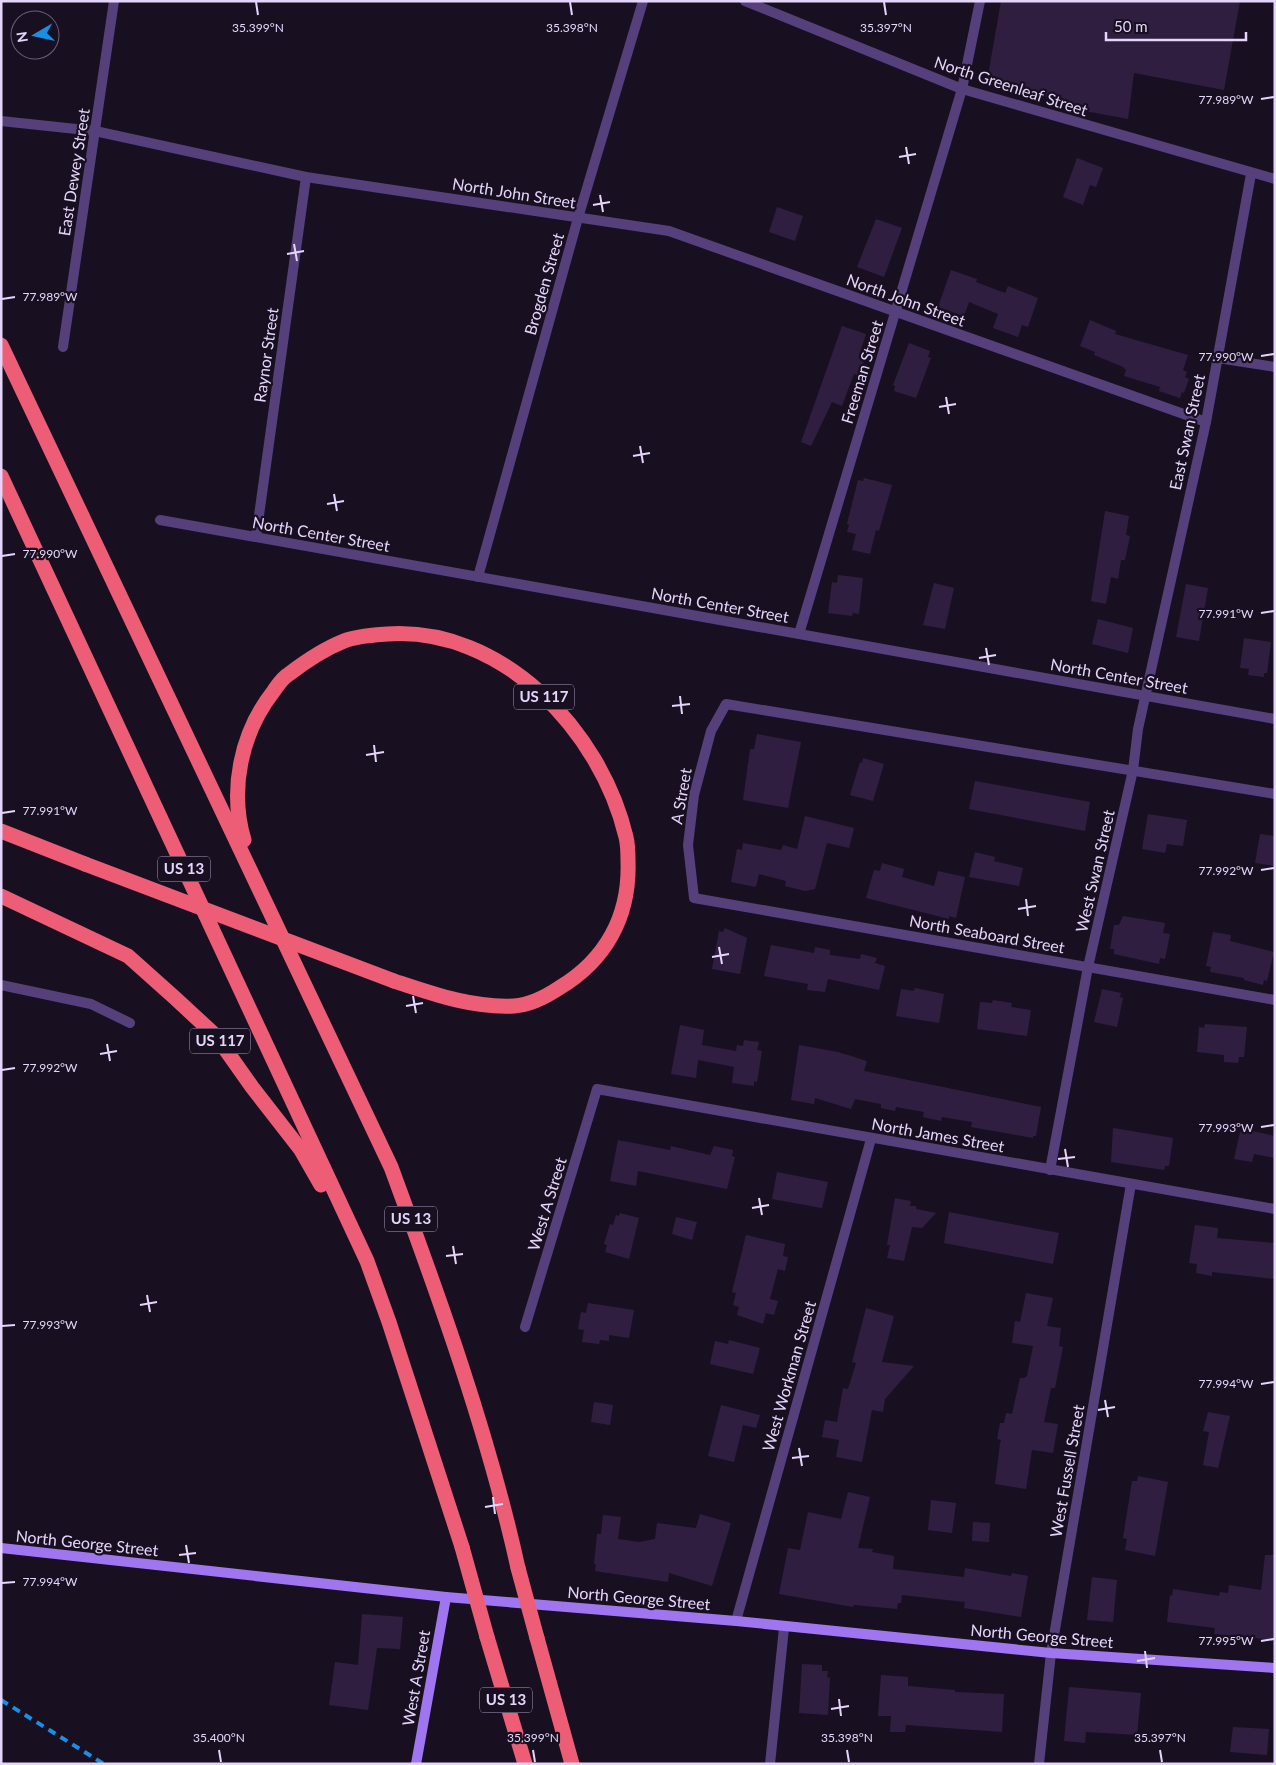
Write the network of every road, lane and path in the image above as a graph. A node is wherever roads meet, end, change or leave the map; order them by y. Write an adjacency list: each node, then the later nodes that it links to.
1 (114, 1): 7 (street, East Dewey Street)
2 (643, 1): 11 (street, Brogden Street)
3 (745, 1): 5 (street, North Greenleaf Street)
4 (980, 1): 5 (street, Freeman Street)
5 (962, 90): 8 (street, North Greenleaf Street); 12 (street, Freeman Street)
6 (1, 122): 7 (street, North John Street)
7 (95, 131): 9 (street, North John Street); 14 (street, East Dewey Street)
8 (1251, 174): 10 (street, North Greenleaf Street); 15 (street, East Swan Street)
9 (306, 177): 11 (street, North John Street); 20 (street, Raynor Street)
10 (1275, 179)
11 (578, 218): 12 (street, North John Street); 21 (street, Brogden Street)
12 (895, 312): 17 (street, North John Street); 22 (street, Freeman Street)
13 (1, 345): 28 (highway, US 13)
14 (62, 347)
15 (1218, 358): 16 (street); 17 (street, East Swan Street)
16 (1275, 367)
17 (1206, 422): 23 (street, East Swan Street)
18 (1, 476): 40 (highway, US 13)
19 (160, 520): 20 (street, North Center Street)
20 (256, 537): 21 (street, North Center Street)
21 (478, 577): 22 (street, North Center Street)
22 (799, 634): 23 (street, North Center Street)
23 (1145, 696): 24 (street, North Center Street); 25 (street, West Swan Street)
24 (1275, 719)
25 (1133, 770): 26 (street); 30 (street, A Street); 31 (street, West Swan Street)
26 (1275, 794)
27 (1, 831): 28 (highway, US 117, bridge)
28 (259, 887): 50 (highway, US 13, bridge)
29 (1, 896): 40 (highway, US 117)
30 (694, 898): 31 (street, North Seaboard Street)
31 (1088, 967): 33 (street, North Seaboard Street); 37 (street, West Swan Street)
32 (1, 985): 34 (street)
33 (1275, 1000)
34 (130, 1023)
35 (597, 1090): 36 (street, North James Street); 41 (street, West A Street)
36 (871, 1139): 37 (street, North James Street); 44 (street, West Workman Street)
37 (1050, 1170): 38 (street, North James Street)
38 (1131, 1184): 39 (street, North James Street); 46 (street, West Fussell Street)
39 (1275, 1209)
40 (366, 1261): 49 (highway, US 13, bridge)
41 (525, 1327)
42 (1, 1548): 43 (main road, North George Street)
43 (446, 1597): 44 (main road, North George Street); 48 (main road, West A Street)
44 (736, 1622): 45 (main road, North George Street)
45 (784, 1628): 46 (main road, North George Street); 51 (street)
46 (1051, 1653): 47 (main road, North George Street); 52 (street, West Fussell Street)
47 (1275, 1668)
48 (416, 1764)
49 (525, 1764)
50 (572, 1764)
51 (770, 1764)
52 (1039, 1764)

